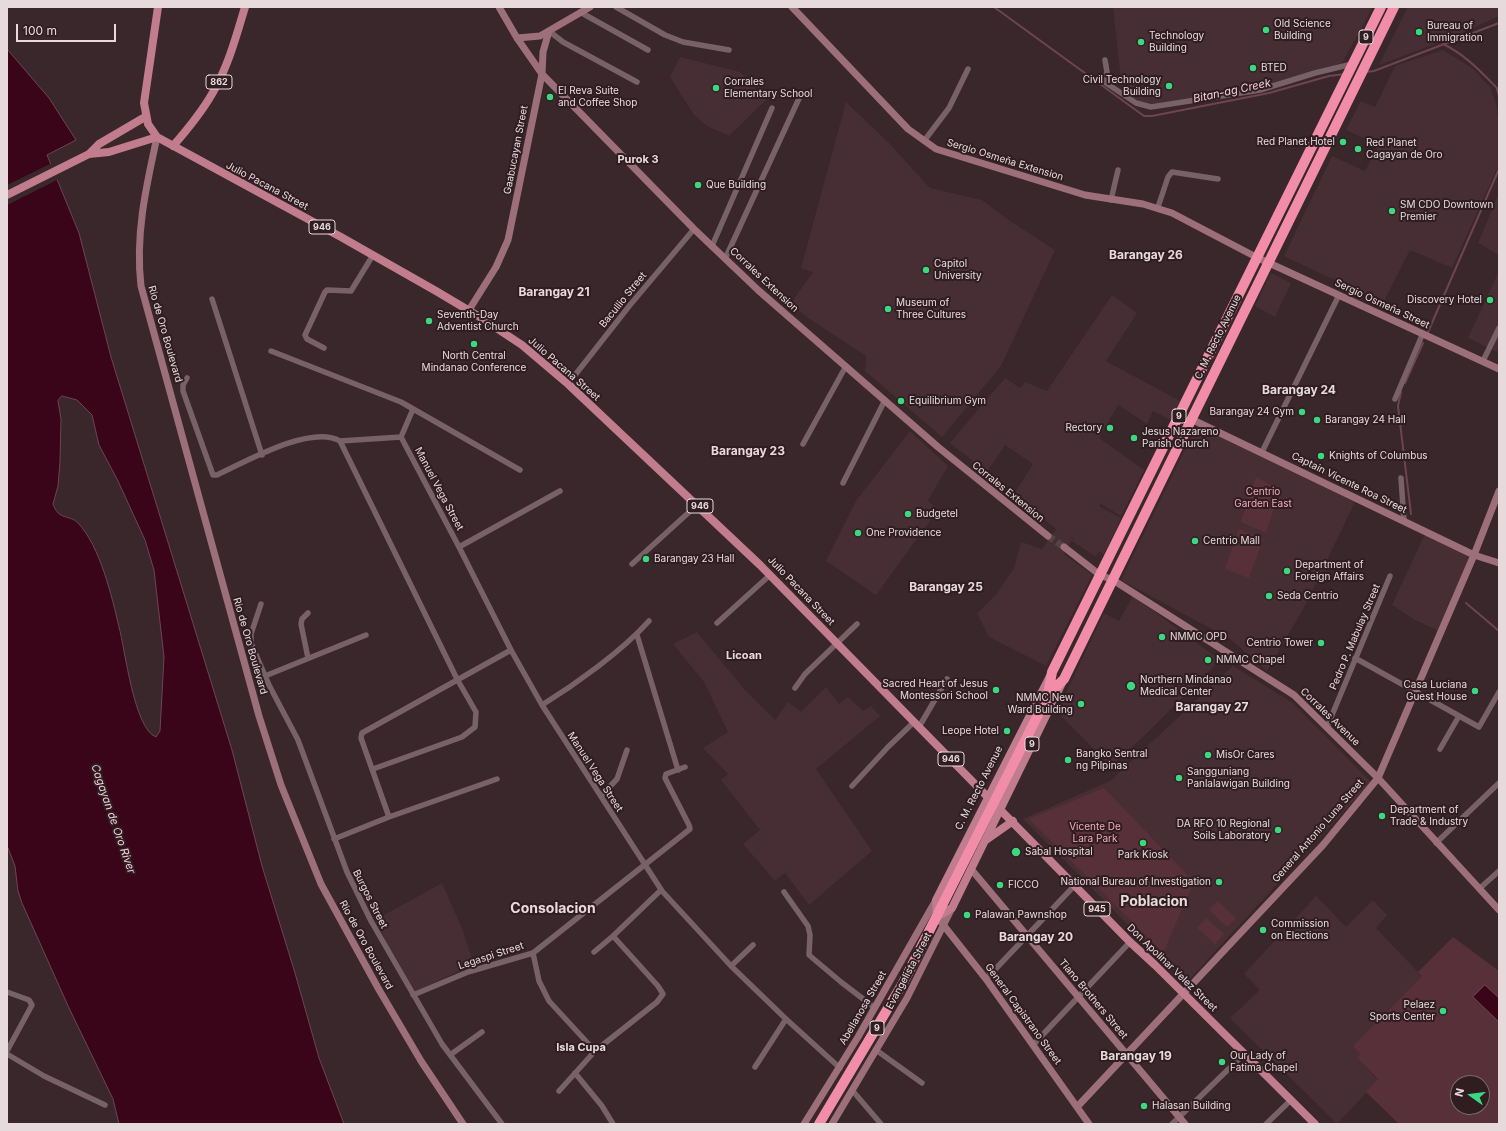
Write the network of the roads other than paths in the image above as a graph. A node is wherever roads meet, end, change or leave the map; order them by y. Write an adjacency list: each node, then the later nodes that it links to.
1 (158, 7): 21 (main road)
2 (245, 7): 24 (main road, 862)
3 (499, 7): 11 (main road, Corrales Extension)
4 (590, 7): 9 (main road)
5 (616, 7): 13 (street)
6 (792, 7): 23 (main road, Sergio Osmeña Extension)
7 (1381, 7): 15 (highway, C. M. Recto Avenue / 9)
8 (1394, 7): 36 (highway, C. M. Recto Avenue / 9)
9 (580, 12): 10 (main road); 12 (street)
10 (550, 31): 11 (main road); 17 (main road, Gaabucayan Street); 18 (street)
11 (517, 38): 17 (main road, Corrales Extension)
12 (648, 50)
13 (729, 50)
14 (1105, 60): 15 (street)
15 (1351, 65): 34 (highway, C. M. Recto Avenue / 9)
16 (968, 69): 23 (street)
17 (542, 74): 31 (main road, Corrales Extension); 39 (main road, Gaabucayan Street)
18 (637, 82)
19 (802, 92): 35 (street)
20 (772, 108): 32 (street)
21 (146, 117): 22 (main road); 25 (main road)
22 (157, 137): 24 (main road, Julio Pacana Street / 946); 25 (main road); 160 (main road, Rio de Oro Boulevard)
23 (924, 141): 29 (main road, Sergio Osmeña Extension)
24 (173, 146): 33 (main road, Julio Pacana Street / 946)
25 (88, 155): 28 (main road)
26 (1118, 170): 29 (street)
27 (1218, 179): 30 (street)
28 (7, 195)
29 (1111, 200): 30 (main road, Sergio Osmeña Extension)
30 (1158, 207): 34 (main road, Sergio Osmeña Extension)
31 (694, 229): 32 (main road, Corrales Extension); 48 (street, Bacullio Street)
32 (712, 246): 35 (main road, Corrales Extension)
33 (373, 255): 39 (main road, Julio Pacana Street / 946); 42 (street)
34 (1256, 257): 36 (main road, Sergio Osmeña Street); 71 (highway, C. M. Recto Avenue / 9)
35 (726, 259): 45 (main road, Corrales Extension)
36 (1268, 262): 37 (main road, Sergio Osmeña Street); 52 (highway, C. M. Recto Avenue / 9)
37 (1339, 295): 41 (main road, Sergio Osmeña Street); 56 (street)
38 (212, 299): 57 (street)
39 (469, 310): 48 (main road, Julio Pacana Street / 946)
40 (1499, 328): 44 (street)
41 (1423, 333): 44 (main road, Sergio Osmeña Street); 49 (street)
42 (324, 348)
43 (271, 351): 51 (street)
44 (1484, 361): 46 (main road, Sergio Osmeña Street)
45 (846, 366): 50 (main road, Corrales Extension); 55 (street)
46 (1499, 369)
47 (187, 378): 57 (street)
48 (568, 384): 63 (main road, Julio Pacana Street / 946)
49 (1395, 399)
50 (885, 400): 60 (street); 65 (main road, Corrales Extension)
51 (413, 409): 53 (street); 58 (street)
52 (1191, 419): 56 (main road, Captain Vicente Roa Street); 74 (highway, C. M. Recto Avenue / 9)
53 (401, 437): 54 (street); 66 (street, Manuel Vega Street)
54 (340, 441): 57 (street); 88 (street)
55 (803, 444)
56 (1262, 452): 64 (main road, Captain Vicente Roa Street)
57 (262, 455)
58 (520, 470)
59 (1401, 478): 64 (street)
60 (843, 483)
61 (560, 491): 66 (street)
62 (1499, 491): 68 (main road, General Antonio Luna Street)
63 (698, 504): 69 (street); 72 (main road, Julio Pacana Street / 946)
64 (1404, 521): 68 (main road, Captain Vicente Roa Street)
65 (1048, 536)
66 (460, 547): 83 (street, Manuel Vega Street)
67 (1064, 547): 71 (main road)
68 (1474, 555): 70 (main road, Captain Vicente Roa Street); 92 (main road, General Antonio Luna Street)
69 (632, 564)
70 (1499, 564)
71 (1100, 574): 74 (main road, Corrales Avenue); 86 (highway, C. M. Recto Avenue / 9)
72 (770, 575): 78 (street); 82 (main road, Julio Pacana Street / 946)
73 (1390, 576): 85 (street, Pedro P. Mabulay Street)
74 (1113, 580): 90 (highway, C. M. Recto Avenue / 9); 98 (main road, Corrales Avenue)
75 (261, 604): 87 (street, Burgos Street)
76 (308, 613): 84 (street)
77 (649, 621): 81 (street)
78 (717, 623)
79 (857, 624): 82 (street)
80 (366, 635): 84 (street)
81 (637, 635): 95 (street); 103 (street)
82 (838, 643): 91 (street); 97 (main road, Julio Pacana Street / 946)
83 (511, 650): 88 (street); 95 (street, Manuel Vega Street)
84 (308, 658): 87 (street)
85 (1355, 658): 92 (street); 98 (street, Pedro P. Mabulay Street)
86 (1052, 672): 94 (highway, C. M. Recto Avenue / 9); 109 (main road, C. M. Recto Avenue / 9)
87 (265, 676): 113 (street, Burgos Street)
88 (457, 679): 102 (street); 102 (street)
89 (947, 679): 97 (street)
90 (1064, 679): 94 (highway, C. M. Recto Avenue / 9); 110 (main road, C. M. Recto Avenue / 9)
91 (795, 688)
92 (1414, 691): 96 (street); 104 (main road, General Antonio Luna Street)
93 (1499, 692): 96 (street)
94 (1048, 695): 114 (highway, C. M. Recto Avenue / 9)
95 (542, 705): 108 (street, Manuel Vega Street)
96 (1459, 716): 99 (street)
97 (917, 724): 107 (street); 109 (main road, Julio Pacana Street / 946)
98 (1327, 727): 104 (main road, Corrales Avenue)
99 (1440, 749)
100 (627, 750): 108 (street)
101 (685, 767): 103 (street)
102 (373, 769): 111 (street)
103 (678, 770): 116 (street, Legaspi Street)
104 (1378, 778): 115 (main road, Corrales Avenue); 137 (main road, General Antonio Luna Street)
105 (498, 779): 111 (street)
106 (1499, 783): 115 (street)
107 (852, 786)
108 (601, 796): 116 (street, Manuel Vega Street)
109 (988, 797): 110 (main road, Julio Pacana Street); 123 (main road, C. M. Recto Avenue / 9)
110 (1000, 809): 112 (main road, Don Apolinar Velez Street / 945); 114 (main road, C. M. Recto Avenue / 9)
111 (389, 817): 113 (street)
112 (1013, 821): 114 (main road); 119 (main road, Don Apolinar Velez Street / 945)
113 (334, 839): 138 (street, Burgos Street)
114 (979, 842): 117 (main road, C. M. Recto Avenue / 9); 126 (highway, C. M. Recto Avenue / 9)
115 (1436, 843): 120 (main road, Corrales Avenue)
116 (644, 866): 121 (street, Manuel Vega Street); 132 (street, Legaspi Street)
117 (971, 869): 124 (main road, C. M. Recto Avenue / 9); 129 (main road, Tiano Brothers Street)
118 (1499, 871): 120 (street)
119 (1075, 885): 129 (street); 130 (main road, Don Apolinar Velez Street / 945)
120 (1479, 889): 125 (main road, Corrales Avenue)
121 (661, 890): 128 (street); 134 (street, Manuel Vega Street)
122 (784, 892): 140 (street)
123 (936, 900): 126 (main road); 140 (main road, Abellanosa Street)
124 (952, 908): 126 (main road); 127 (main road, Evangelista Street)
125 (1499, 910)
126 (937, 917): 127 (main road, General Capistrano Street); 164 (highway, C. M. Recto Avenue / 9)
127 (944, 926): 135 (main road, General Capistrano Street); 144 (main road, Evangelista Street)
128 (614, 936): 133 (street); 145 (street)
129 (1027, 936): 135 (street); 139 (main road, Tiano Brothers Street)
130 (1130, 942): 137 (main road, Don Apolinar Velez Street / 945); 139 (street)
131 (753, 945): 134 (street)
132 (533, 952): 138 (street, Legaspi Street); 145 (street)
133 (594, 952)
134 (731, 966): 141 (street, Manuel Vega Street)
135 (986, 979): 143 (main road, General Capistrano Street)
136 (7, 992): 146 (street)
137 (1184, 994): 147 (main road, Don Apolinar Velez Street / 945); 149 (main road, General Antonio Luna Street)
138 (413, 996): 148 (street, Burgos Street)
139 (1078, 997): 143 (street); 149 (main road, Tiano Brothers Street)
140 (875, 1008): 151 (main road, Abellanosa Street)
141 (786, 1019): 150 (street); 151 (street, Manuel Vega Street)
142 (482, 1032): 148 (street)
143 (1034, 1044): 158 (main road, General Capistrano Street)
144 (876, 1050): 153 (street); 154 (main road, Evangelista Street)
145 (595, 1051): 152 (street)
146 (7, 1052): 157 (street)
147 (1246, 1053): 156 (main road, Don Apolinar Velez Street / 945); 159 (street)
148 (450, 1055): 161 (street, Burgos Street)
149 (1127, 1056): 158 (main road, General Antonio Luna Street); 159 (main road, Tiano Brothers Street)
150 (755, 1067)
151 (840, 1068): 163 (main road, Abellanosa Street)
152 (575, 1073): 155 (street); 162 (street)
153 (922, 1083)
154 (852, 1090): 165 (main road, Evangelista Street); 166 (street)
155 (559, 1091)
156 (1291, 1100): 170 (street); 171 (main road, Don Apolinar Velez Street / 945)
157 (105, 1105)
158 (1077, 1108): 167 (main road, General Capistrano Street)
159 (1179, 1117): 168 (street); 169 (main road, Tiano Brothers Street)
160 (463, 1124)
161 (502, 1124)
162 (613, 1124)
163 (804, 1124)
164 (819, 1124)
165 (832, 1124)
166 (881, 1124)
167 (1089, 1124)
168 (1172, 1124)
169 (1185, 1124)
170 (1266, 1124)
171 (1315, 1124)

